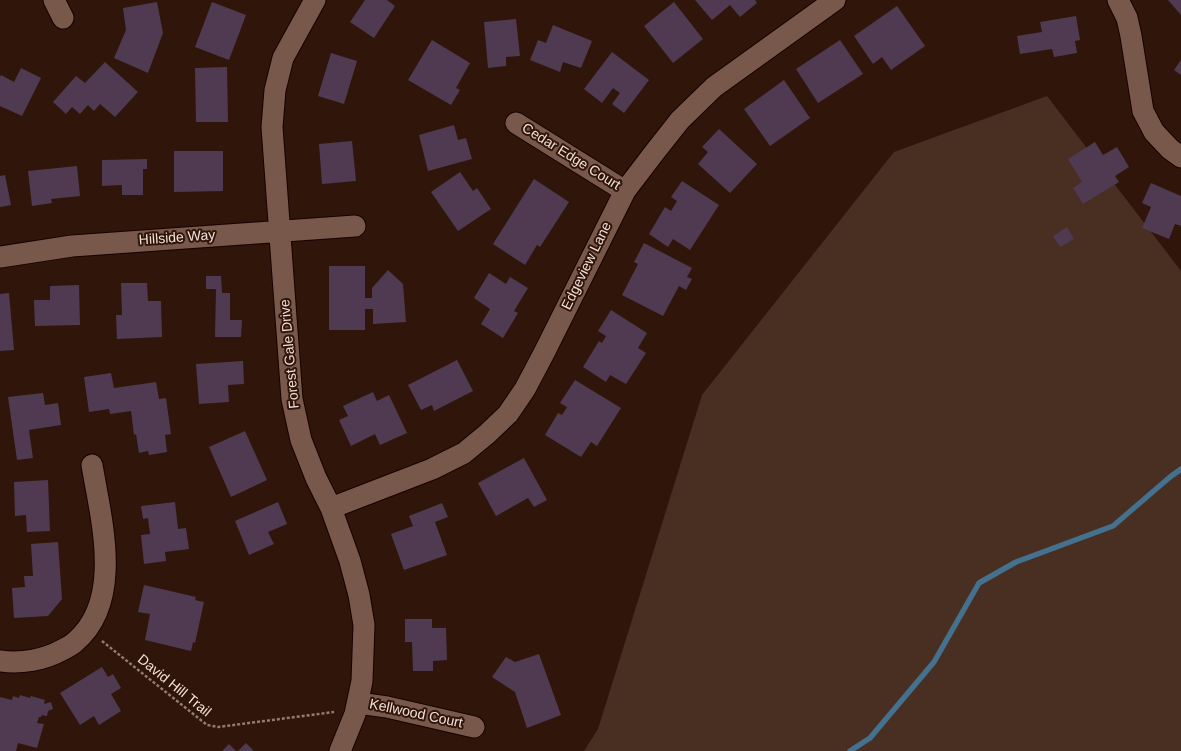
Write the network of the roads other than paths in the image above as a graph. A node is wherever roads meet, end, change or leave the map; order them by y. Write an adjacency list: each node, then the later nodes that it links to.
1 (315, 0): 8 (street, Forest Gale Drive)
2 (835, 0): 6 (street, Edgeview Lane)
3 (1118, 0): 5 (street)
4 (516, 123): 6 (street, Cedar Edge Court)
5 (1181, 157)
6 (625, 191): 11 (street, Edgeview Lane)
7 (355, 226): 8 (street, Hillside Way)
8 (280, 231): 9 (street, Hillside Way); 11 (street, Forest Gale Drive)
9 (0, 257)
10 (92, 465): 12 (street)
11 (331, 508): 13 (street, Forest Gale Drive)
12 (0, 661)
13 (356, 708): 14 (street, Kellwood Court); 15 (street, Forest Gale Drive)
14 (474, 727)
15 (340, 751)

